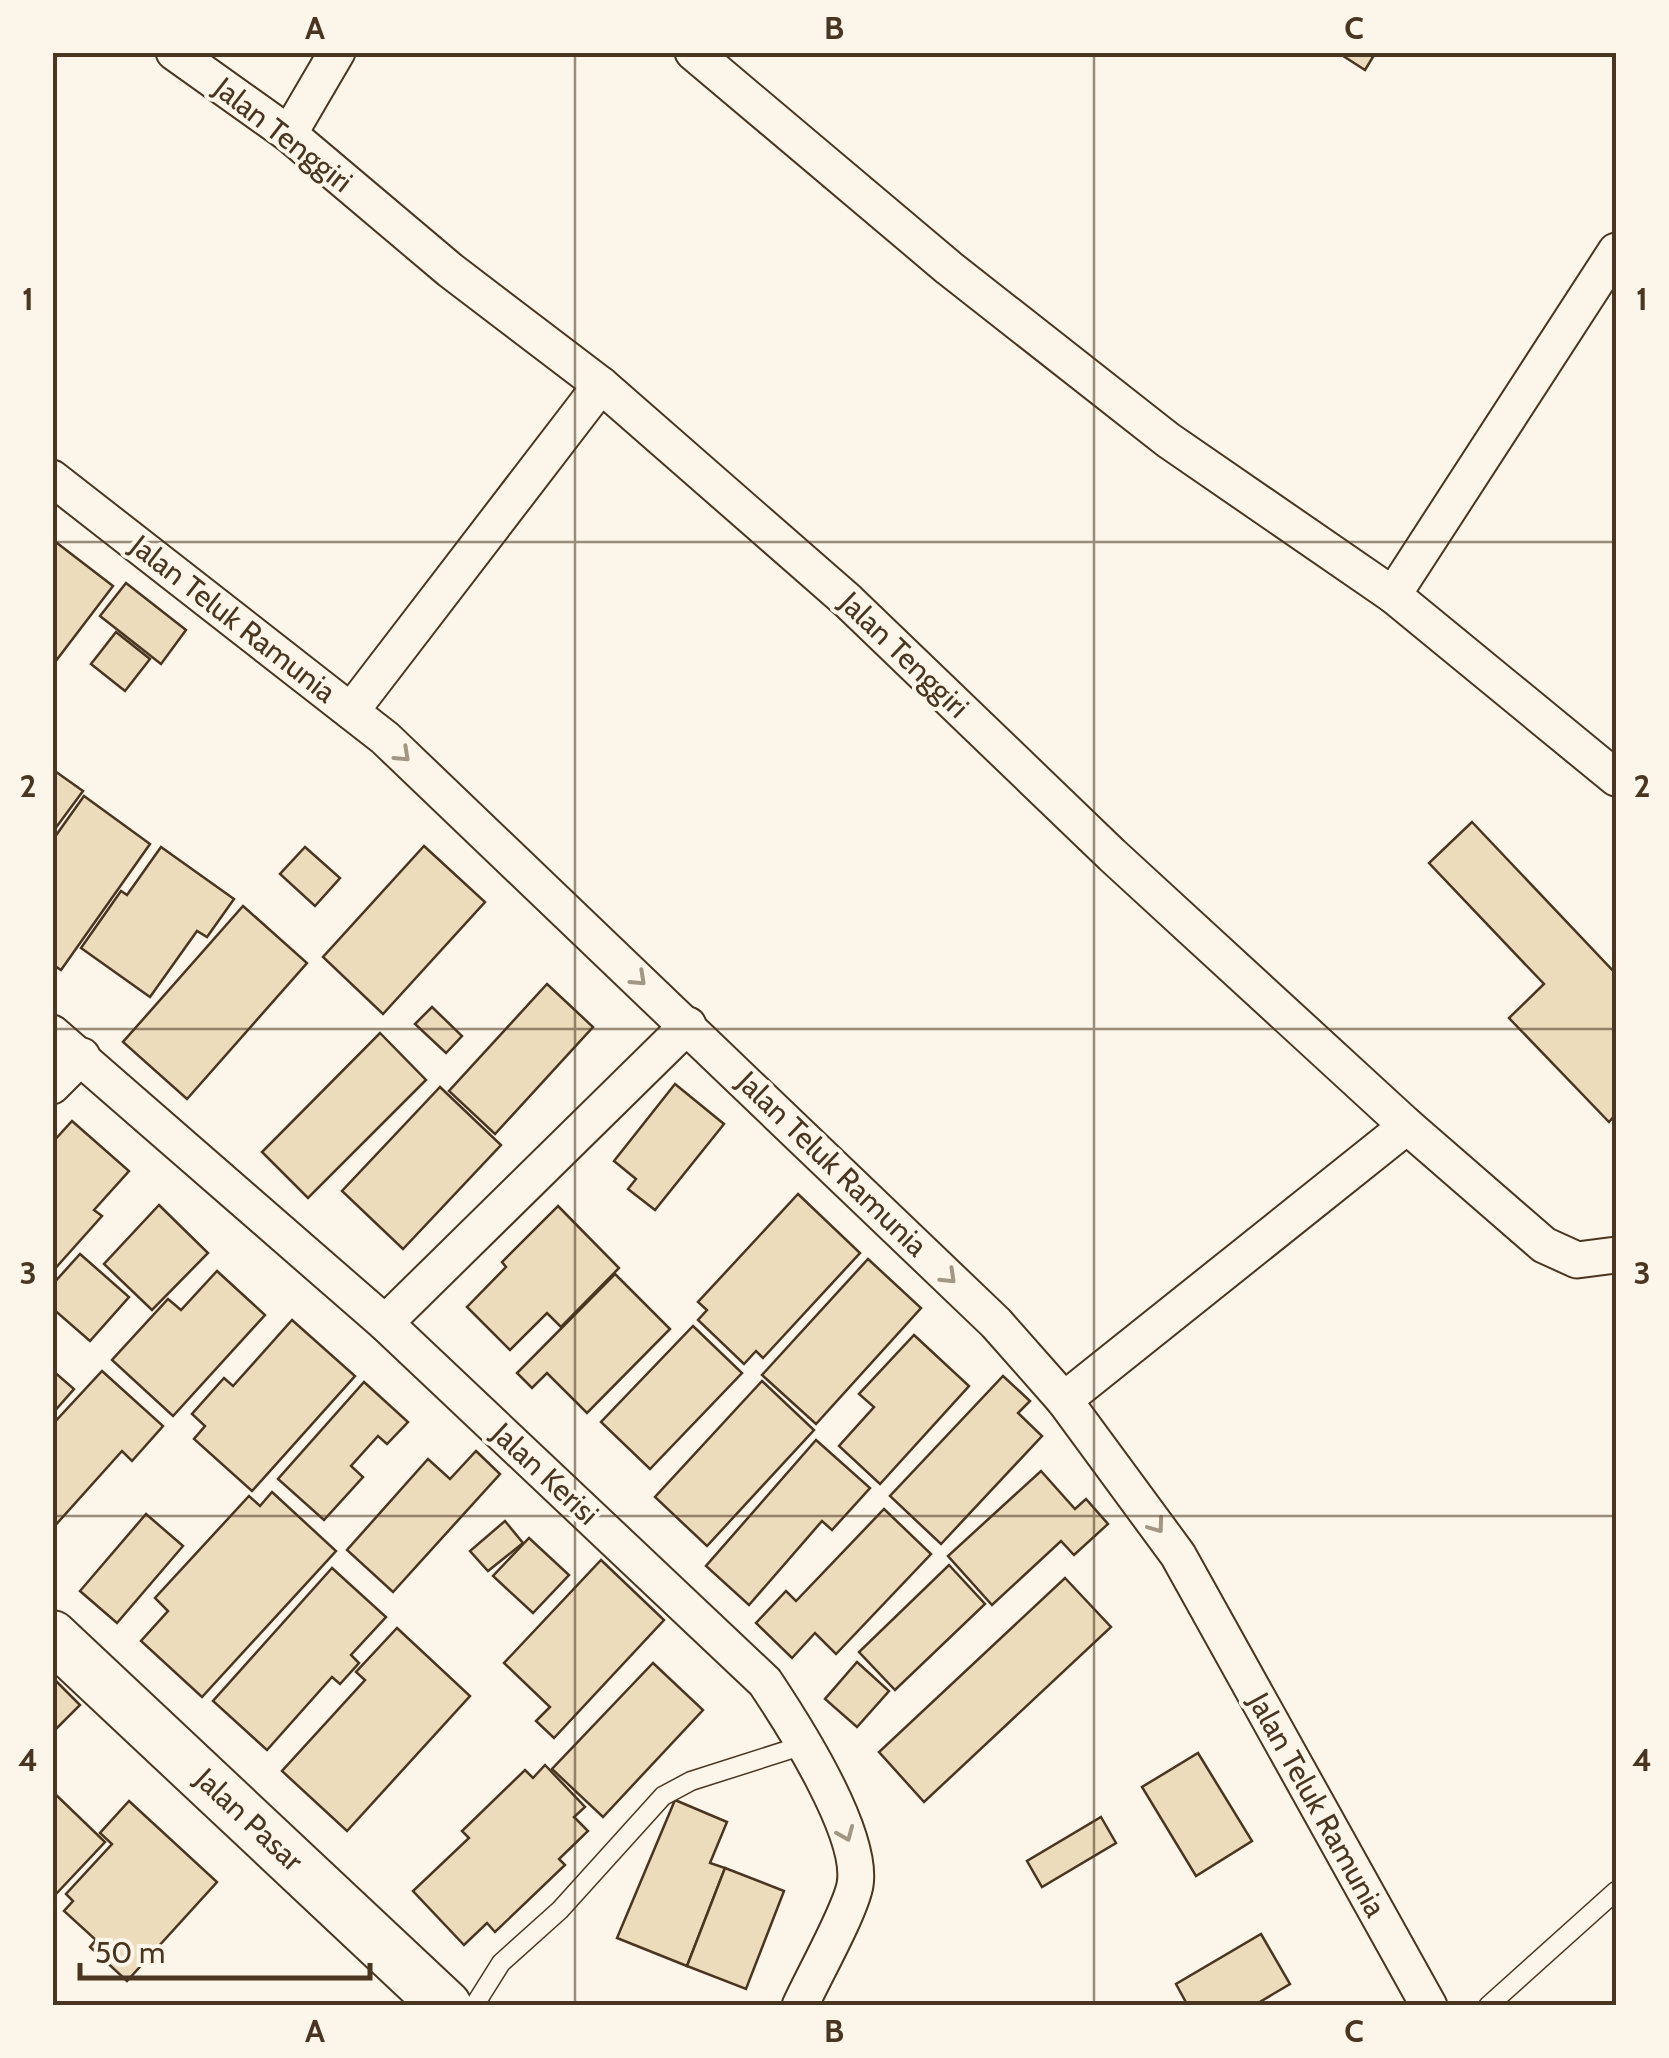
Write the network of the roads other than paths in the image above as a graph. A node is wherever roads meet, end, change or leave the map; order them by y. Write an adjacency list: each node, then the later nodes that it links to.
1 (174, 52): 4 (street, Jalan Tenggiri)
2 (337, 52): 4 (street)
3 (693, 52): 8 (street)
4 (289, 134): 6 (street, Jalan Tenggiri)
5 (1616, 251): 8 (street)
6 (601, 385): 9 (street); 15 (street, Jalan Tenggiri)
7 (52, 478): 9 (street, Jalan Teluk Ramunia)
8 (1392, 595): 10 (street)
9 (351, 712): 11 (street, Jalan Teluk Ramunia, one-way to 11)
10 (1616, 778)
11 (688, 1025): 17 (street); 18 (street, Jalan Teluk Ramunia, one-way to 18)
12 (52, 1034): 13 (street, Jalan Kerisi)
13 (82, 1056): 14 (street); 17 (street, Jalan Kerisi)
14 (52, 1086)
15 (1407, 1126): 16 (street, Jalan Tenggiri); 18 (street)
16 (1616, 1255)
17 (384, 1323): 20 (street, Jalan Kerisi)
18 (1064, 1400): 25 (street, Jalan Teluk Ramunia, one-way to 25)
19 (52, 1636): 22 (main road, Jalan Pasar)
20 (807, 1744): 23 (lane); 24 (street, Jalan Kerisi, one-way to 24)
21 (1616, 1892): 26 (lane)
22 (446, 2006)
23 (474, 2006)
24 (800, 2006)
25 (1429, 2006)
26 (1488, 2006)

